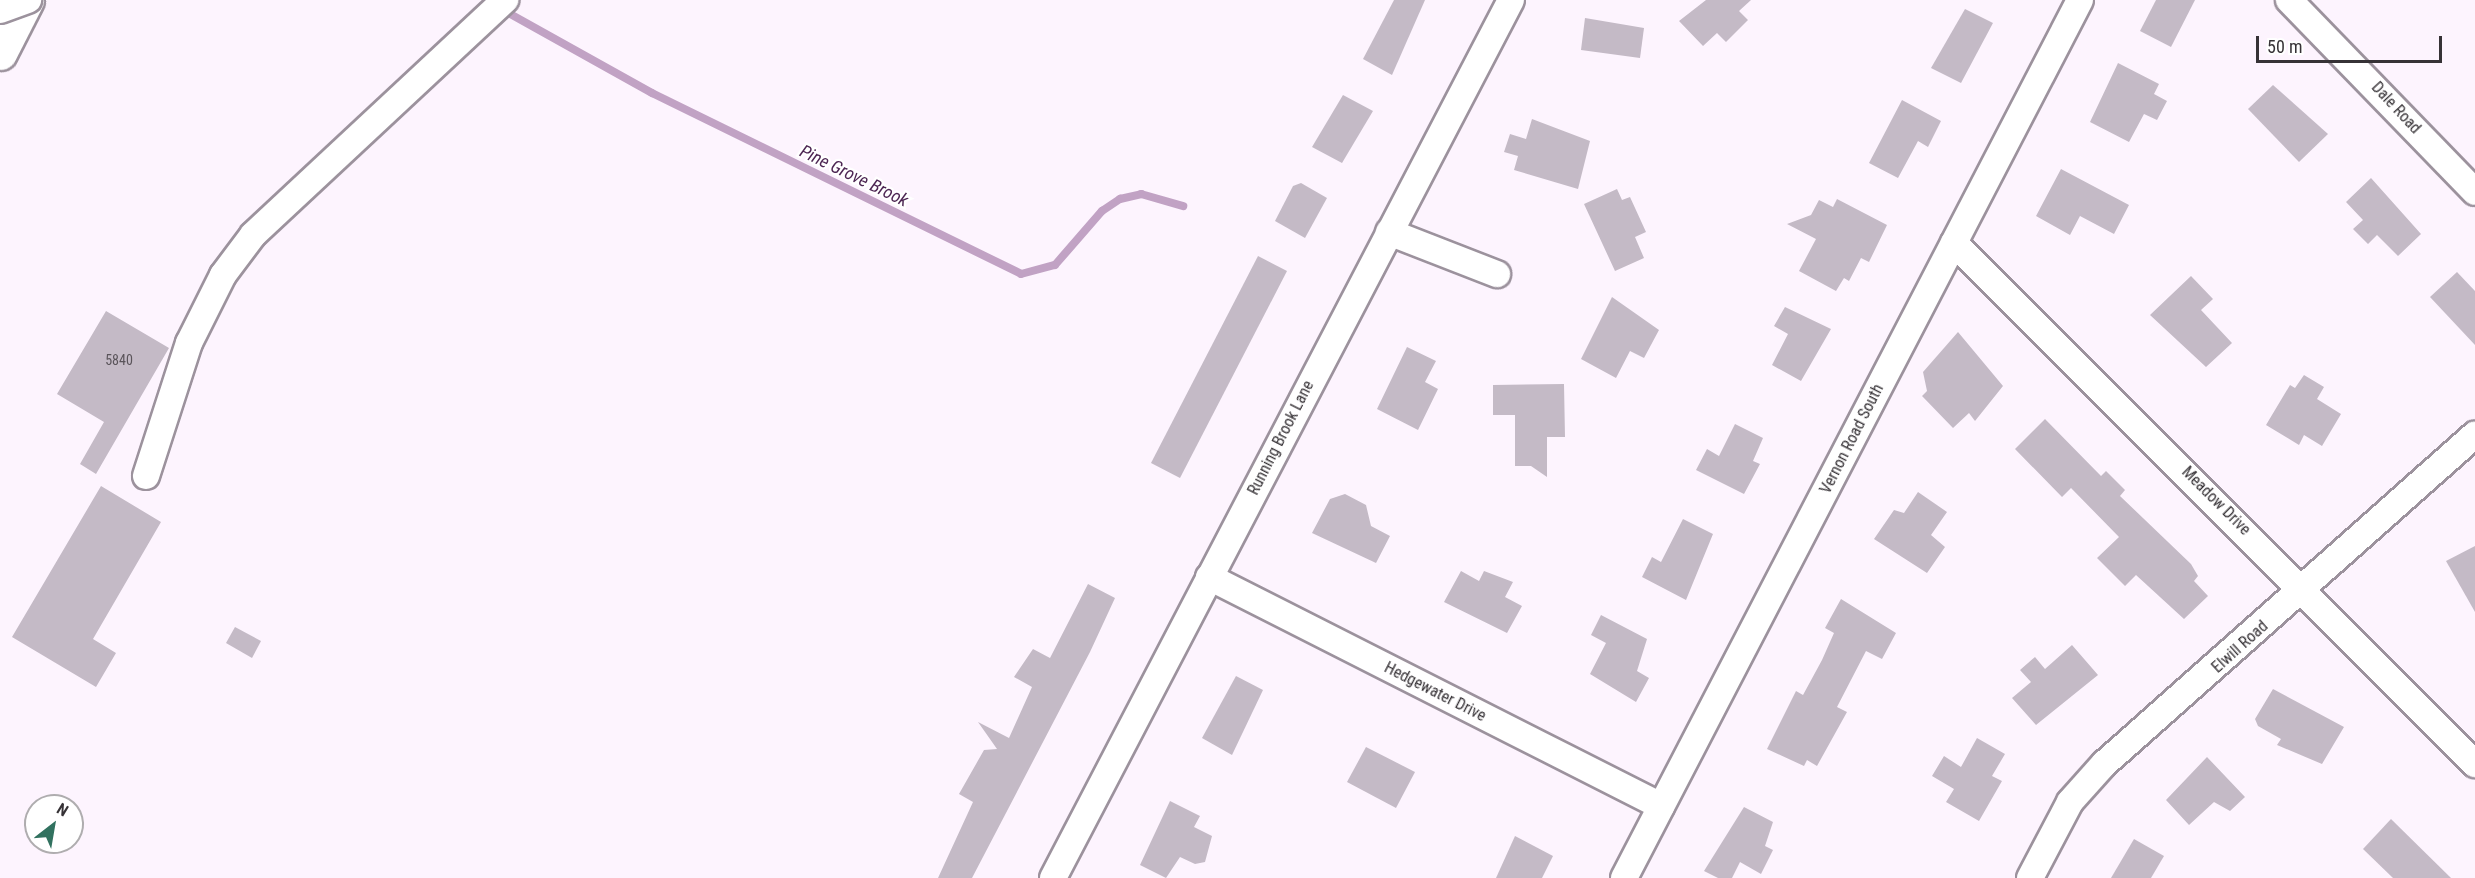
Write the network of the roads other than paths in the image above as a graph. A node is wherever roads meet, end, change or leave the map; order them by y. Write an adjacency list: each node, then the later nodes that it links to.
1 (28, 0): 6 (street, bridge); 7 (highway)
2 (505, 0): 13 (street)
3 (1511, 0): 9 (street, Running Brook Lane)
4 (2080, 0): 10 (street, Vernon Road South)
5 (2289, 0): 8 (street, Dale Road)
6 (0, 10)
7 (0, 53)
8 (2475, 192)
9 (1389, 232): 11 (street); 14 (street, Running Brook Lane)
10 (1954, 243): 15 (street, Meadow Drive); 17 (street, Vernon Road South)
11 (1497, 274)
12 (2475, 435): 15 (street, Elwill Road)
13 (146, 476)
14 (1209, 577): 17 (street, Hedgewater Drive); 18 (street, Running Brook Lane)
15 (2304, 588): 16 (street, Meadow Drive); 20 (street, Elwill Road)
16 (2475, 764)
17 (1661, 806): 19 (street, Vernon Road South)
18 (1053, 878)
19 (1624, 878)
20 (2030, 878)

